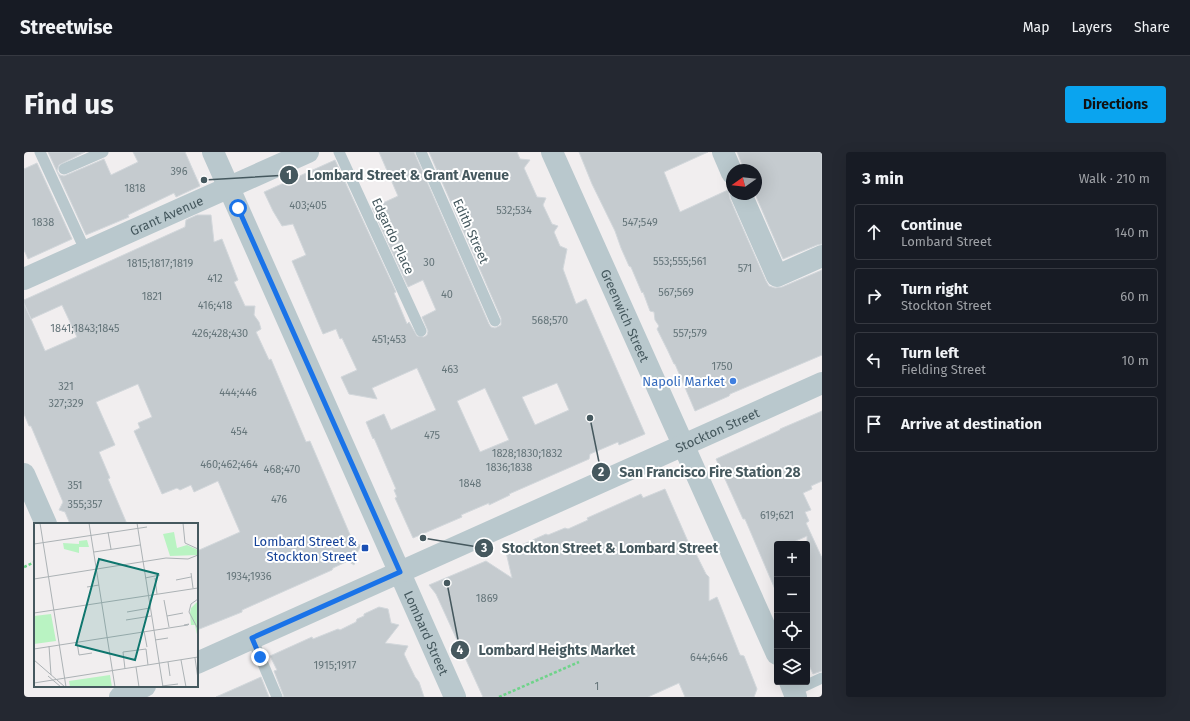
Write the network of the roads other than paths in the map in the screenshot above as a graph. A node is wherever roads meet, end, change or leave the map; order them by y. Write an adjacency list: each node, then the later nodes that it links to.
1 (40, 152): 13 (lane)
2 (103, 152): 10 (lane)
3 (213, 152): 11 (street, Lombard Street)
4 (308, 152): 11 (street, Grant Avenue)
5 (339, 152): 17 (lane, Edgardo Place)
6 (421, 152): 16 (lane, Edith Street)
7 (552, 152): 19 (street, Greenwich Street)
8 (723, 152): 9 (street)
9 (728, 164)
10 (64, 169)
11 (229, 188): 13 (street, Grant Avenue); 22 (street, Lombard Street)
12 (744, 200): 14 (street)
13 (86, 252): 15 (street, Grant Avenue)
14 (822, 256)
15 (24, 280)
16 (495, 321)
17 (421, 331)
18 (822, 383): 19 (street, Stockton Street)
19 (684, 445): 22 (street, Stockton Street); 24 (street, Greenwich Street)
20 (24, 474): 21 (street)
21 (46, 523)
22 (400, 572): 23 (street, Stockton Street); 32 (street, Lombard Street)
23 (252, 638): 25 (street, Stockton Street); 31 (lane)
24 (775, 649)
25 (198, 663)
26 (822, 678): 29 (lane)
27 (115, 687): 30 (street)
28 (143, 687): 30 (street)
29 (793, 690)
30 (120, 697)
31 (277, 697)
32 (455, 697)

